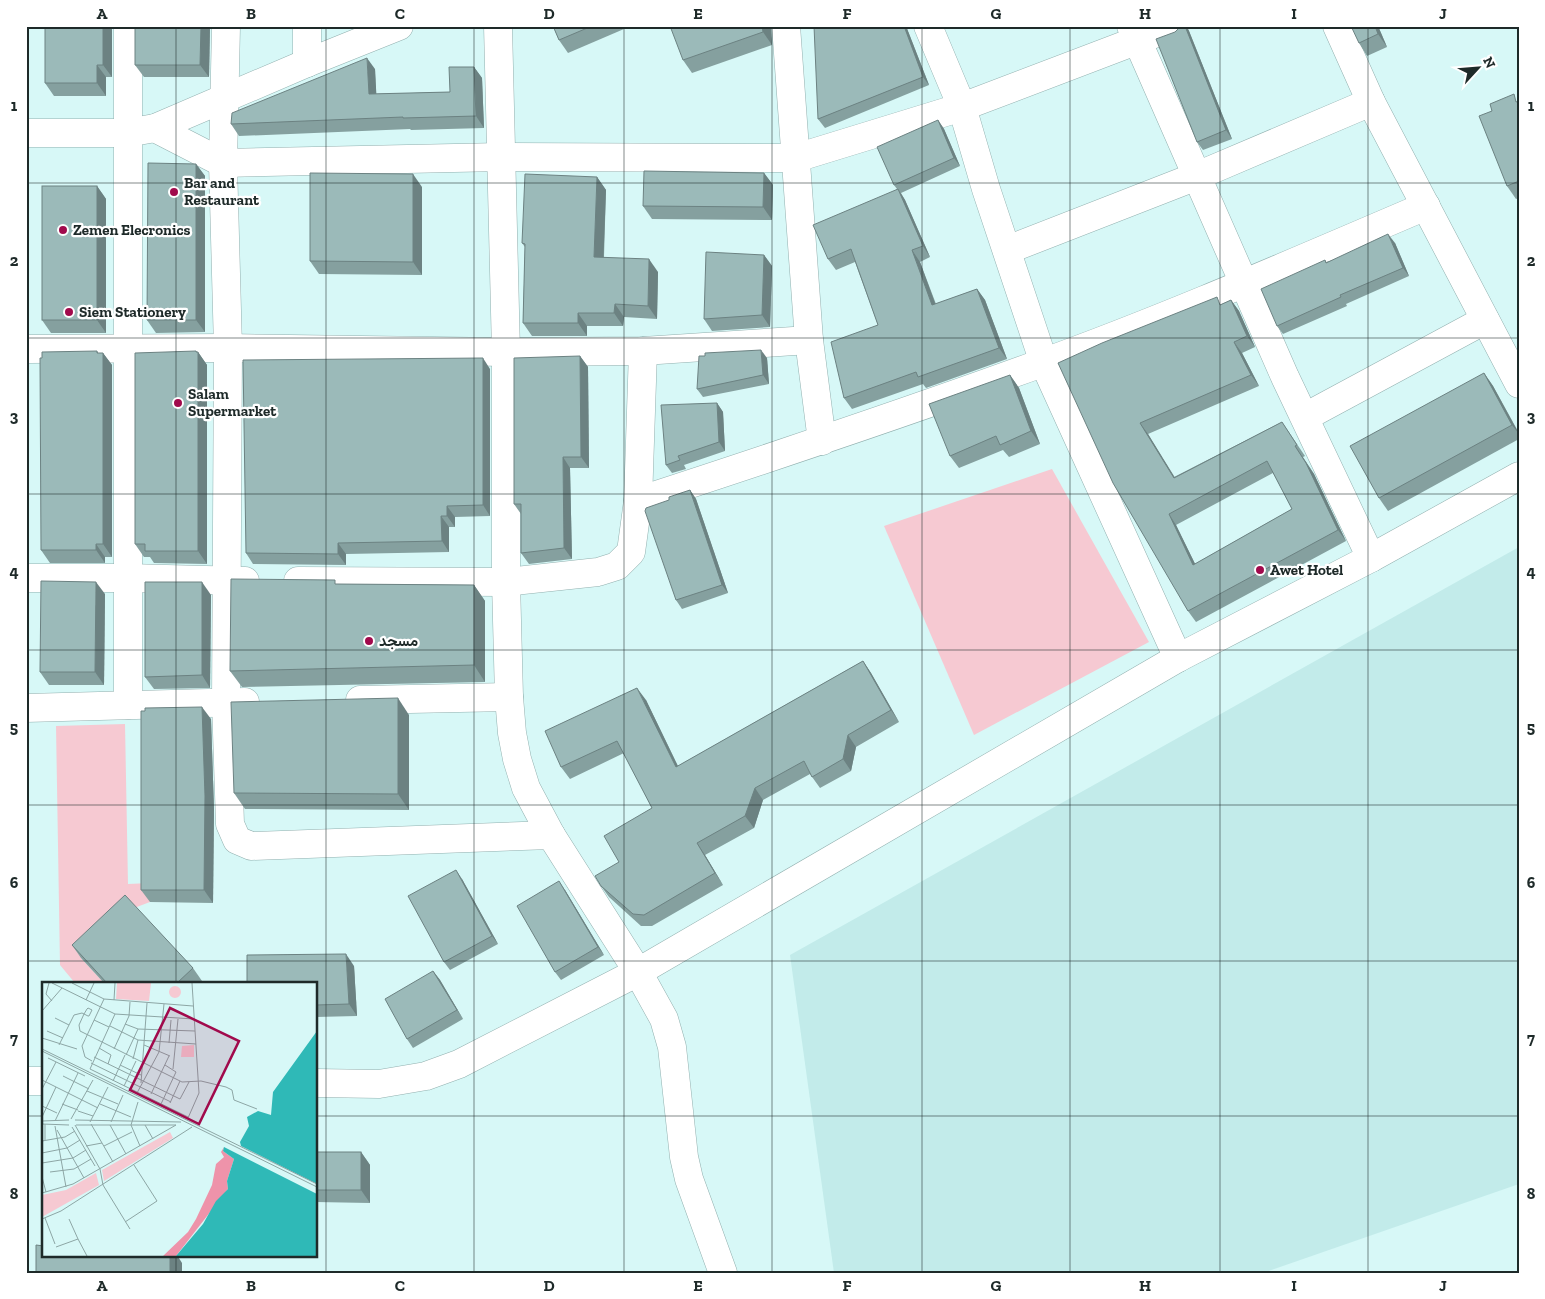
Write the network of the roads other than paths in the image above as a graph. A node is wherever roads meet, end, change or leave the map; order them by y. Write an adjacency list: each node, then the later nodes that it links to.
1 (128, 26): 17 (street)
2 (226, 26): 12 (street)
3 (307, 26): 11 (street)
4 (398, 26): 11 (street)
5 (498, 26): 18 (street)
6 (786, 26): 19 (street)
7 (928, 26): 14 (street)
8 (1175, 26): 10 (street)
9 (1337, 26): 13 (street)
10 (1134, 33): 14 (street); 21 (street)
11 (307, 63): 12 (street)
12 (223, 100): 15 (street); 20 (street)
13 (1371, 102): 21 (street); 22 (street)
14 (962, 107): 19 (street); 23 (street)
15 (155, 128): 17 (street); 20 (street)
16 (26, 133): 17 (street)
17 (127, 133): 27 (street)
18 (501, 157): 19 (street); 20 (street); 31 (street)
19 (796, 158): 26 (street)
20 (223, 163): 28 (street)
21 (1198, 176): 23 (street); 24 (street)
22 (1426, 206): 24 (street); 25 (street)
23 (1007, 250): 32 (street)
24 (1245, 284): 32 (street); 34 (street)
25 (1485, 320): 33 (street); 34 (street)
26 (809, 340): 30 (street); 35 (street)
27 (128, 348): 28 (street); 29 (street); 40 (street)
28 (228, 348): 31 (street); 41 (street)
29 (26, 349)
30 (643, 351): 31 (street); 37 (street)
31 (506, 352): 42 (street)
32 (1044, 363): 35 (street); 43 (street)
33 (1519, 384)
34 (1304, 417): 38 (street)
35 (822, 441): 37 (street)
36 (1519, 476): 38 (street)
37 (638, 501): 42 (street)
38 (1371, 558): 43 (street)
39 (26, 578): 40 (street)
40 (127, 578): 41 (street); 48 (street)
41 (228, 581): 42 (street); 46 (street)
42 (506, 582): 44 (street)
43 (1178, 658): 51 (street)
44 (509, 697): 45 (street); 50 (street)
45 (333, 700)
46 (226, 702): 47 (street); 48 (street); 50 (street)
47 (265, 702)
48 (128, 705): 49 (street)
49 (26, 708)
50 (551, 835): 51 (street)
51 (638, 972): 54 (street); 55 (street)
52 (26, 1081): 53 (street)
53 (42, 1081)
54 (318, 1083)
55 (723, 1273)

